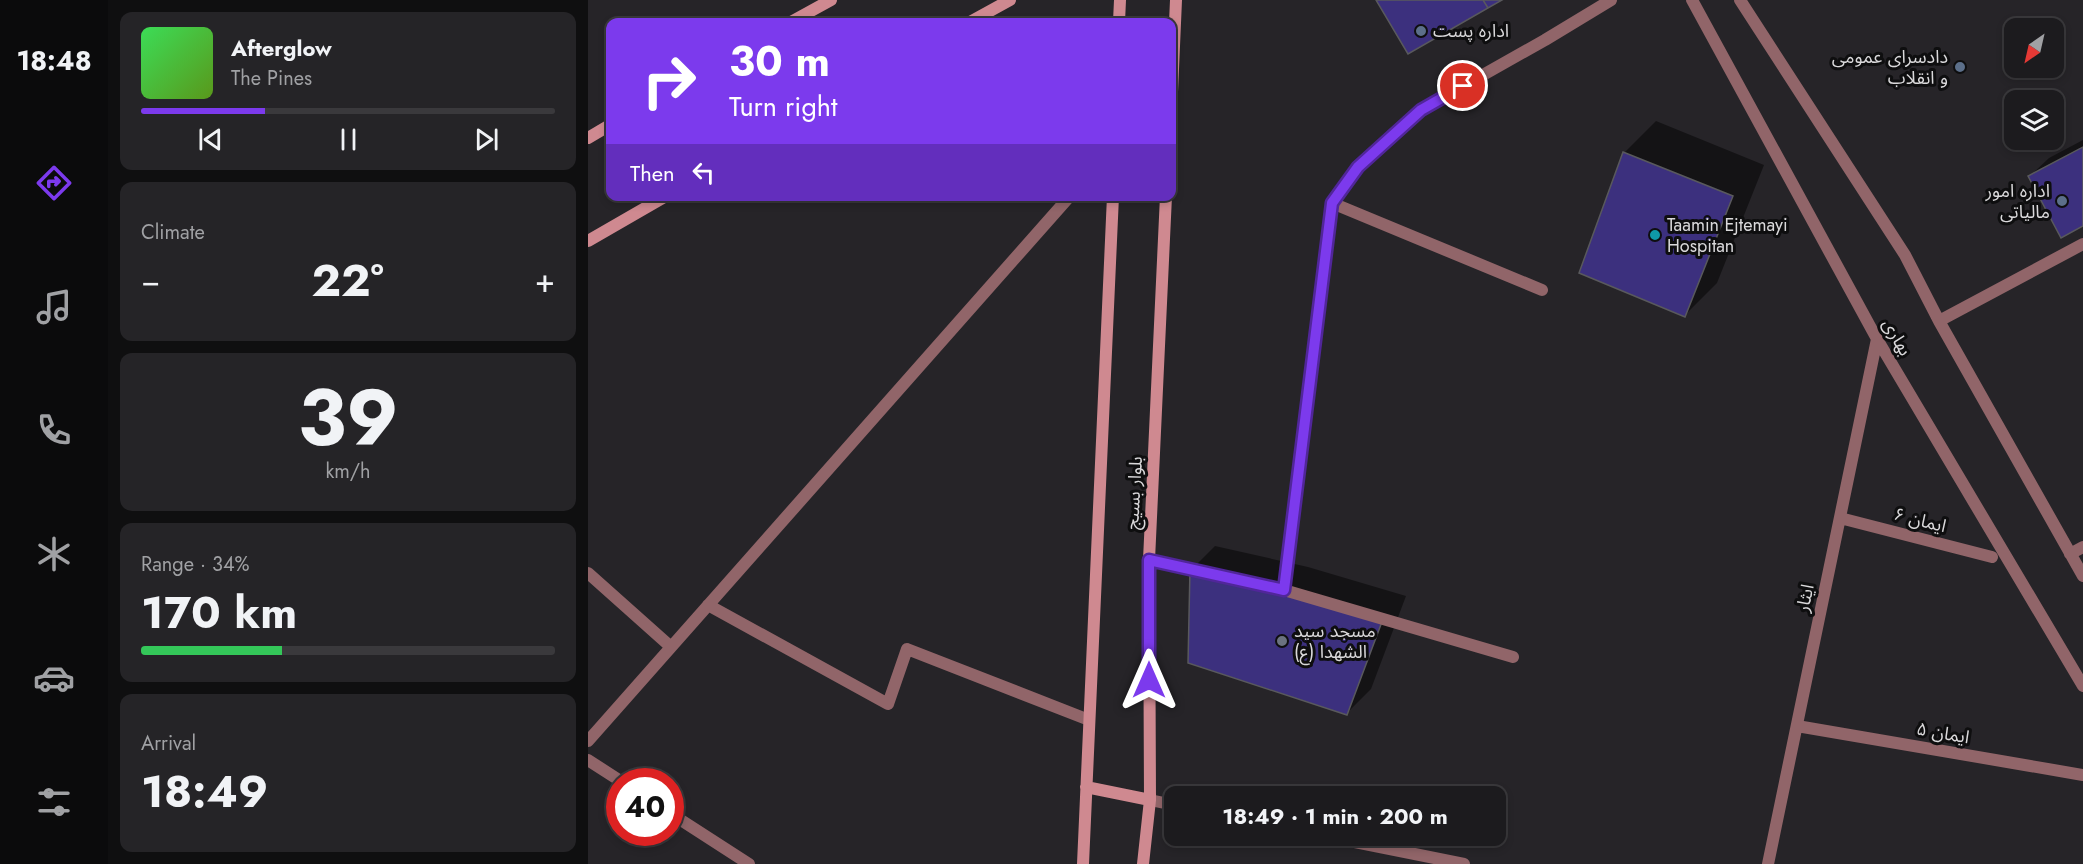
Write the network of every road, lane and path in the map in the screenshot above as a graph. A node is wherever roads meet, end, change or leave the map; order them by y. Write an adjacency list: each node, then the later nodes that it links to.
1 (831, 0): 8 (street)
2 (1010, 0): 9 (street)
3 (1120, 0): 10 (street)
4 (1176, 0): 11 (street)
5 (1611, 0): 18 (street)
6 (1692, 0): 23 (street, بهاری)
7 (1740, 0): 22 (street)
8 (798, 18)
9 (977, 18)
10 (1119, 18)
11 (1175, 18)
12 (606, 128): 13 (street)
13 (588, 138)
14 (657, 201): 19 (street)
15 (1066, 201): 32 (street)
16 (1113, 201): 36 (street, بلوار بسیج)
17 (1166, 201): 28 (street, بلوار بسیج)
18 (1332, 203): 21 (street); 31 (street)
19 (588, 241)
20 (2083, 244): 22 (street)
21 (1542, 290)
22 (1939, 321): 26 (street)
23 (1877, 339): 24 (street, ایثار); 35 (street, بهاری)
24 (1840, 519): 27 (street, ایمان ۶); 37 (street, ایثار)
25 (2083, 547): 26 (street)
26 (2070, 554): 30 (street)
27 (1992, 557)
28 (1149, 560): 31 (street); 43 (street, بلوار بسیج)
29 (588, 573): 33 (street)
30 (2083, 576)
31 (1284, 590): 34 (street)
32 (708, 605): 33 (street); 36 (street)
33 (671, 647): 38 (street)
34 (1513, 657)
35 (2083, 686)
36 (1089, 720): 42 (street, بلوار بسیج)
37 (1797, 726): 41 (street, ایمان ۵); 51 (street, ایثار)
38 (588, 741)
39 (588, 760): 40 (street)
40 (606, 772)
41 (2083, 775)
42 (1086, 787): 43 (street); 48 (street, بلوار بسیج)
43 (1150, 800): 44 (street); 49 (street, بلوار بسیج)
44 (1164, 803)
45 (684, 822): 47 (street)
46 (1375, 846): 50 (street)
47 (749, 864)
48 (1083, 864)
49 (1143, 864)
50 (1464, 864)
51 (1768, 864)

